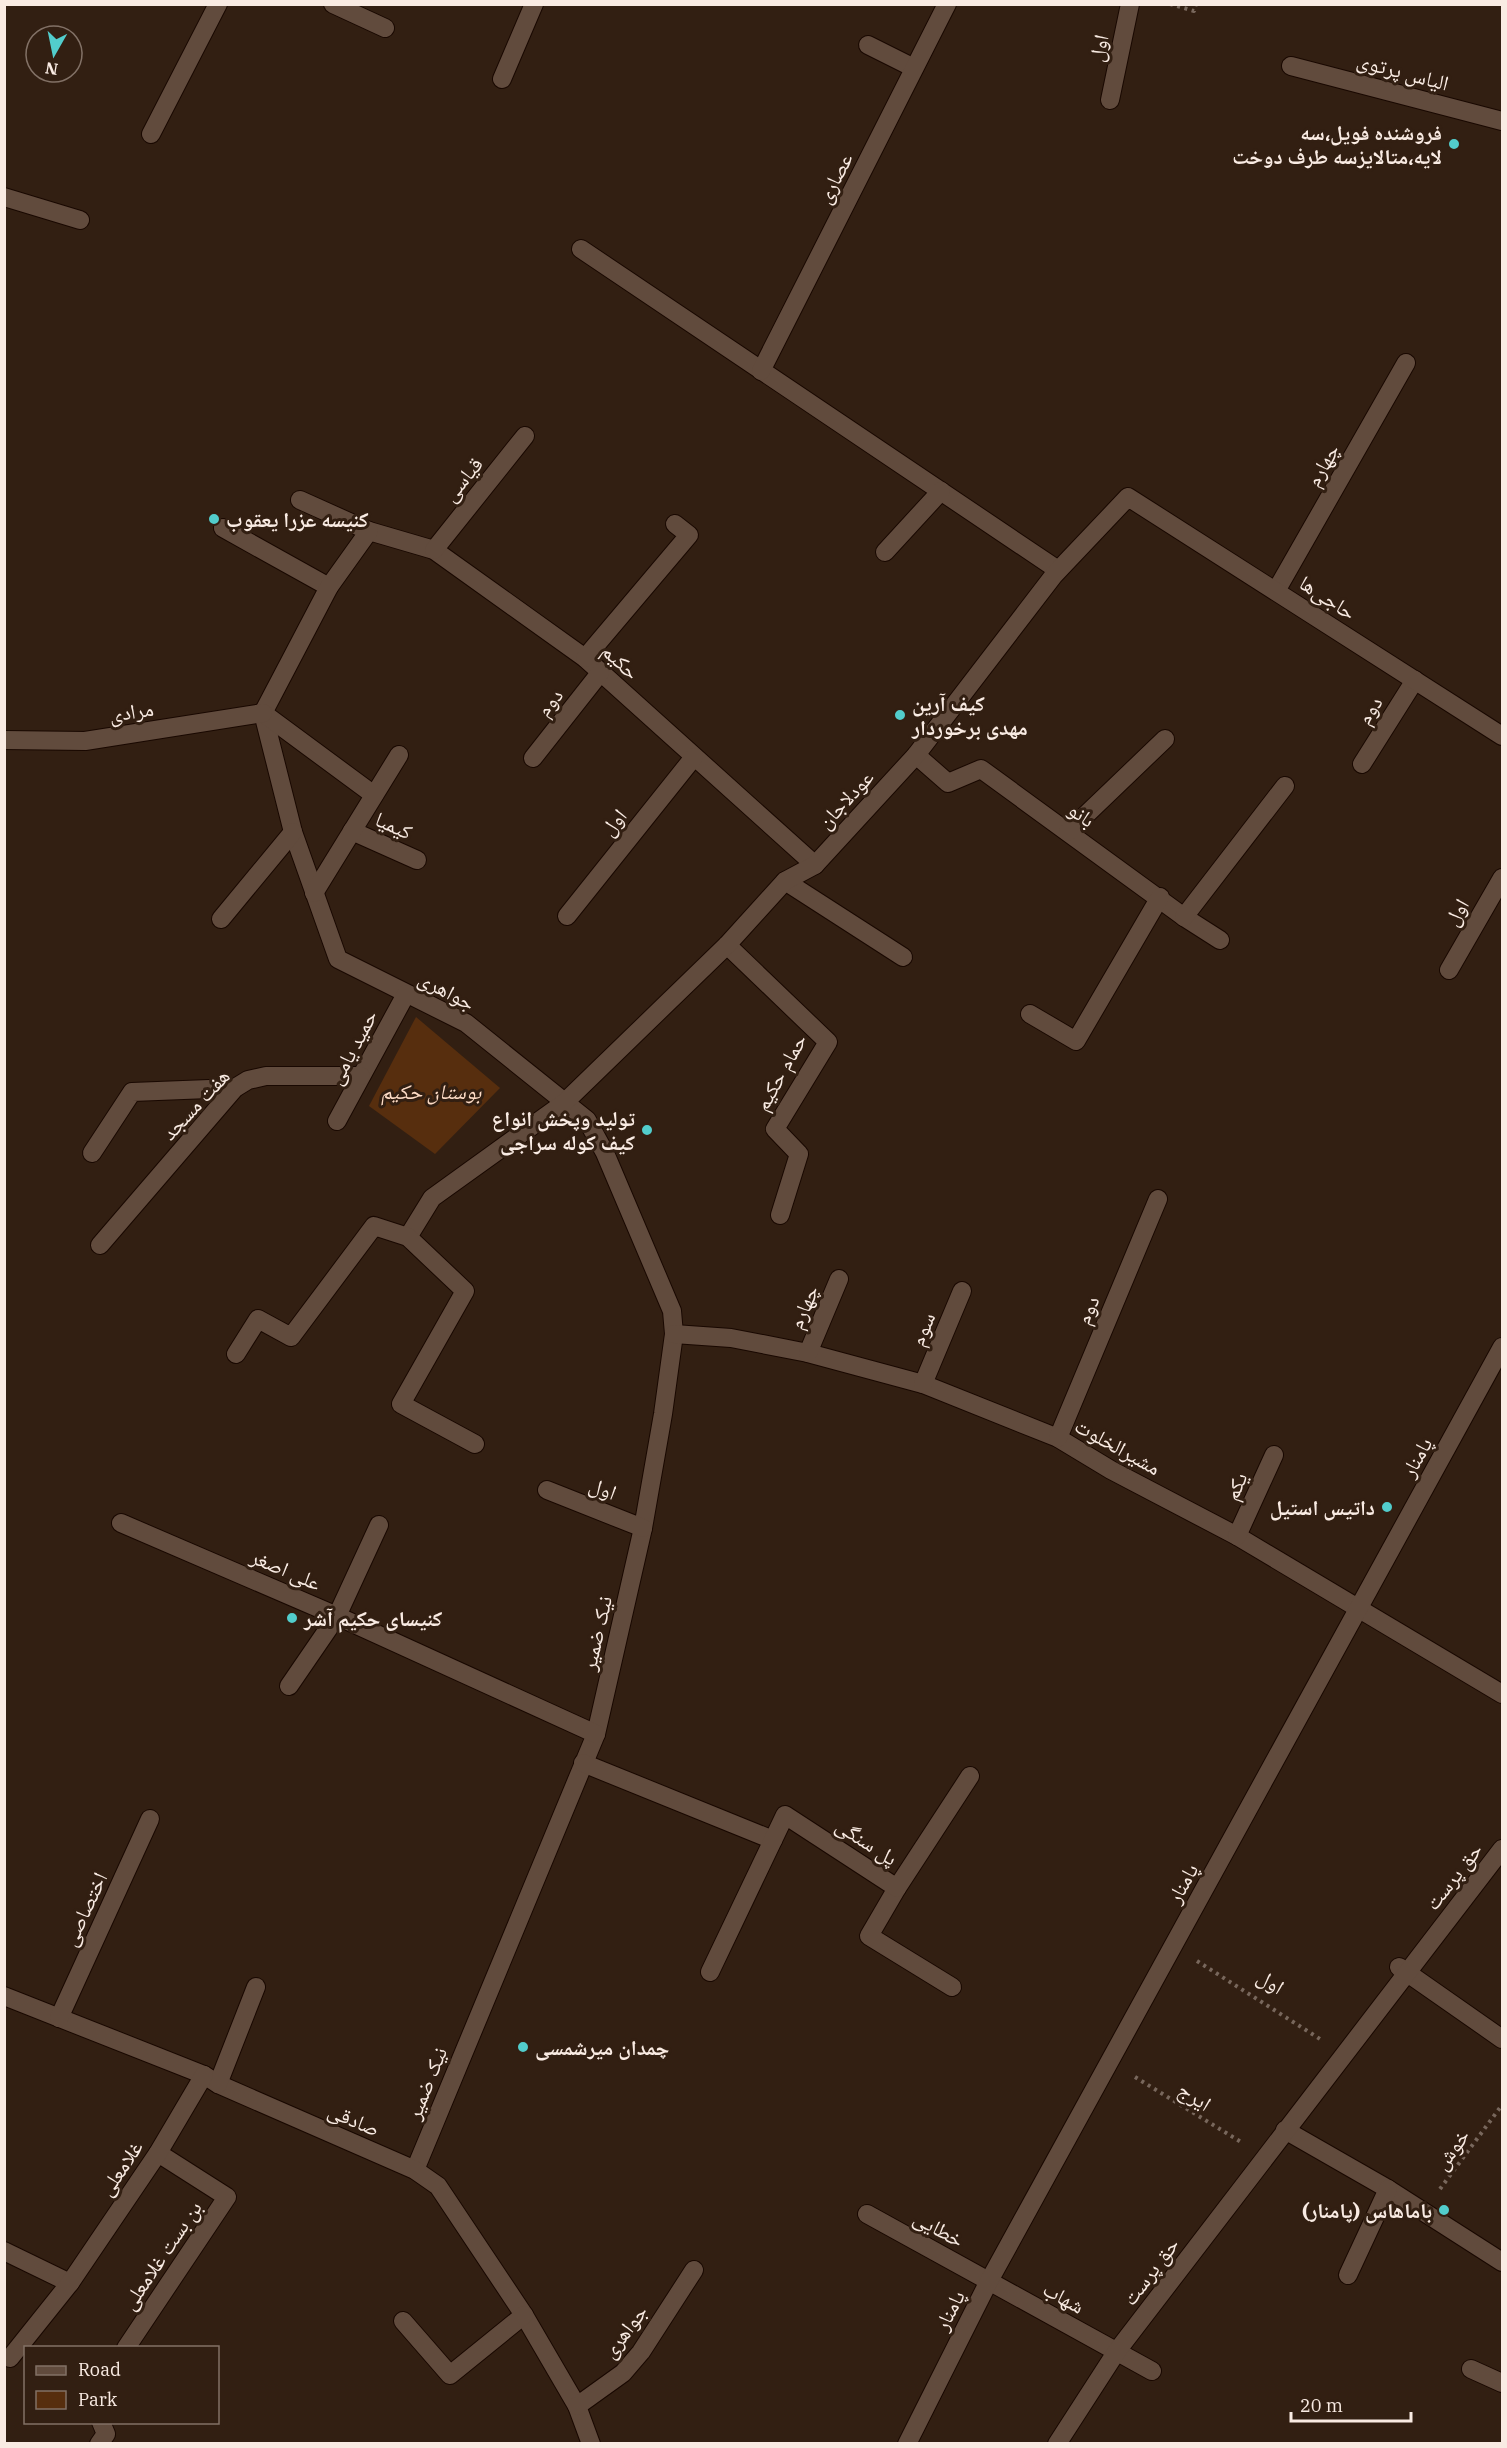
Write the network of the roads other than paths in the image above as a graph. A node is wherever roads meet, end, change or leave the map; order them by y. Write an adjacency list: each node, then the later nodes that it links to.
1 (218, 4): 13 (street)
2 (333, 4): 6 (street)
3 (534, 4): 10 (street)
4 (946, 4): 9 (street, عصاری)
5 (1130, 4): 11 (street, اول)
6 (385, 28)
7 (867, 45): 9 (street)
8 (1291, 66): 12 (street, الیاس پرتوی)
9 (914, 68): 18 (street, عصاری)
10 (502, 79)
11 (1110, 100)
12 (1503, 121)
13 (151, 134)
14 (4, 197): 15 (street)
15 (80, 220)
16 (581, 249): 18 (street)
17 (1406, 363): 30 (street, چهارم)
18 (761, 371): 20 (street)
19 (525, 436): 26 (street, قیاسی)
20 (941, 491): 27 (street); 28 (street)
21 (1128, 497): 28 (street, عودلاجان); 30 (street, حاجی‌ها)
22 (300, 500): 25 (street, حکیم)
23 (675, 524): 31 (street)
24 (223, 528): 29 (street)
25 (369, 531): 26 (street, حکیم); 29 (street)
26 (434, 550): 31 (street, حکیم)
27 (885, 552)
28 (1058, 570): 39 (street, عودلاجان)
29 (328, 587): 34 (street)
30 (1276, 591): 33 (street, حاجی‌ها)
31 (585, 658): 32 (street, حکیم)
32 (600, 673): 40 (street, حکیم); 41 (street, دوم)
33 (1415, 680): 35 (street, حاجی‌ها); 42 (street, دوم)
34 (263, 713): 37 (street, مرادی); 44 (street); 46 (street, جواهری)
35 (1503, 735)
36 (1165, 739): 47 (street)
37 (4, 740)
38 (399, 754): 44 (street)
39 (916, 755): 47 (street, بانو); 49 (street, عودلاجان)
40 (694, 757): 49 (street, حکیم); 54 (street, اول)
41 (533, 758)
42 (1362, 764)
43 (1285, 786): 55 (street)
44 (374, 795): 45 (street)
45 (352, 831): 48 (street, کیمیا); 52 (street)
46 (293, 832): 52 (street, جواهری); 56 (street)
47 (1068, 832): 53 (street, بانو)
48 (417, 860)
49 (815, 865): 51 (street, عودلاجان)
50 (1503, 878): 60 (street, اول)
51 (785, 881): 58 (street, عودلاجان); 59 (street)
52 (315, 893): 61 (street, جواهری)
53 (1160, 897): 55 (street, بانو); 62 (street)
54 (567, 916)
55 (1184, 917): 57 (street, بانو)
56 (221, 919)
57 (1220, 940)
58 (727, 945): 65 (street, عودلاجان); 69 (street, حمام حکیم)
59 (903, 957)
60 (1449, 970)
61 (406, 994): 63 (street, حمید یامی); 65 (street, جواهری)
62 (1030, 1014)
63 (361, 1076): 64 (street, هفت مسجد); 66 (street, حمید یامی)
64 (235, 1089): 67 (street); 71 (street, هفت مسجد)
65 (564, 1103): 70 (street); 74 (street, نیک ضمیر)
66 (337, 1121)
67 (92, 1153)
68 (1158, 1199): 79 (street, دوم)
69 (780, 1215)
70 (408, 1237): 77 (street); 80 (street)
71 (100, 1245)
72 (839, 1279): 76 (street, چهارم)
73 (962, 1291): 78 (street, سوم)
74 (674, 1334): 76 (street, مشیرالخلوت); 85 (street, نیک ضمیر)
75 (1503, 1347): 87 (street, پامنار)
76 (808, 1353): 78 (street, مشیرالخلوت)
77 (236, 1354)
78 (923, 1384): 79 (street, مشیرالخلوت)
79 (1058, 1438): 86 (street, مشیرالخلوت)
80 (476, 1444)
81 (1274, 1455): 86 (street, یکم)
82 (547, 1490): 85 (street, اول)
83 (121, 1523): 88 (street, علی اصغر)
84 (379, 1526): 88 (street)
85 (643, 1528): 91 (street, نیک ضمیر)
86 (1237, 1536): 87 (street, مشیرالخلوت)
87 (1359, 1610): 90 (street, مشیرالخلوت); 115 (street, پامنار)
88 (337, 1616): 89 (street); 91 (street, علی اصغر)
89 (289, 1686)
90 (1503, 1694)
91 (596, 1734): 92 (street, نیک ضمیر)
92 (583, 1763): 95 (street); 108 (street, نیک ضمیر)
93 (970, 1776): 97 (street, پل سنگی)
94 (150, 1819): 103 (street, اختصاصی)
95 (773, 1840): 97 (street, پل سنگی); 99 (street, پل سنگی)
96 (1503, 1849): 98 (street, حق پرست)
97 (897, 1888): 101 (street)
98 (1403, 1970): 104 (street); 106 (street, حق پرست)
99 (710, 1972)
100 (256, 1987): 105 (street, غلامعلی)
101 (952, 1987)
102 (4, 1996): 103 (street, صادقی)
103 (59, 2018): 105 (street, صادقی)
104 (1503, 2039)
105 (211, 2080): 107 (street, غلامعلی); 108 (street, صادقی)
106 (1285, 2130): 109 (street); 120 (street, حق پرست)
107 (158, 2153): 116 (street, غلامعلی); 119 (street, بن بست غلامعلی)
108 (415, 2170): 117 (street, صادقی)
109 (1388, 2188): 112 (street); 114 (street)
110 (867, 2214): 115 (street, خطایی)
111 (4, 2251): 116 (street)
112 (1503, 2262)
113 (694, 2270): 125 (street, جواهری)
114 (1348, 2275)
115 (989, 2282): 120 (street, شهاب); 129 (street, پامنار)
116 (70, 2283): 121 (street, غلامعلی)
117 (524, 2315): 118 (street); 125 (street, صادقی)
118 (403, 2321)
119 (127, 2346)
120 (1117, 2351): 123 (street, شهاب); 130 (street, حق پرست)
121 (10, 2358)
122 (1471, 2369): 124 (street)
123 (1152, 2371)
124 (1503, 2383)
125 (577, 2406): 128 (street, صادقی)
126 (102, 2424): 127 (street)
127 (99, 2444)
128 (591, 2444)
129 (907, 2444)
130 (1058, 2444)

